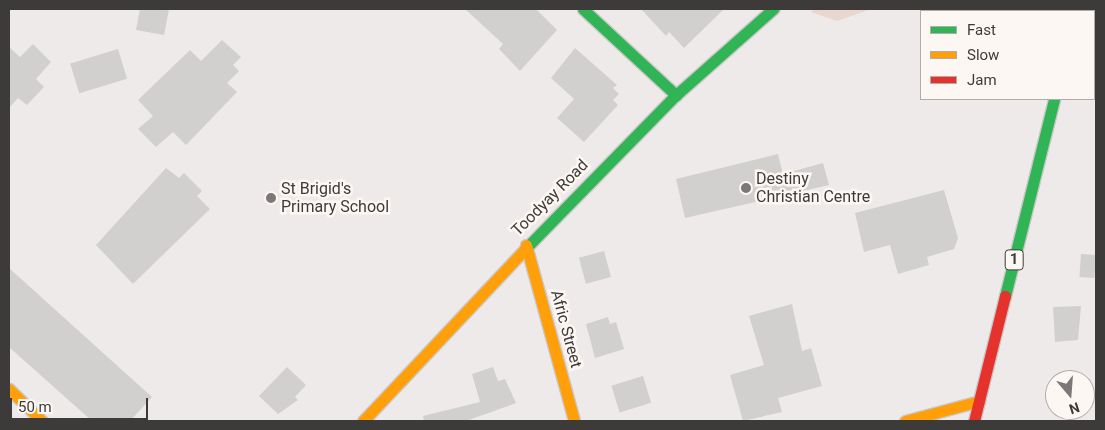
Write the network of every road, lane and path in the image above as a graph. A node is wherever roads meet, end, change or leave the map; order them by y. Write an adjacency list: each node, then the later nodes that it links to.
1 (583, 9): 3 (main road)
2 (773, 9): 3 (main road, Toodyay Road)
3 (676, 95): 5 (main road, Toodyay Road)
4 (1054, 100): 7 (main road, 1)
5 (526, 245): 9 (main road, Toodyay Road); 10 (main road, Afric Street)
6 (9, 389): 8 (main road)
7 (979, 401): 11 (main road); 12 (main road, 1)
8 (42, 421)
9 (363, 421)
10 (574, 421)
11 (905, 421)
12 (974, 421)

